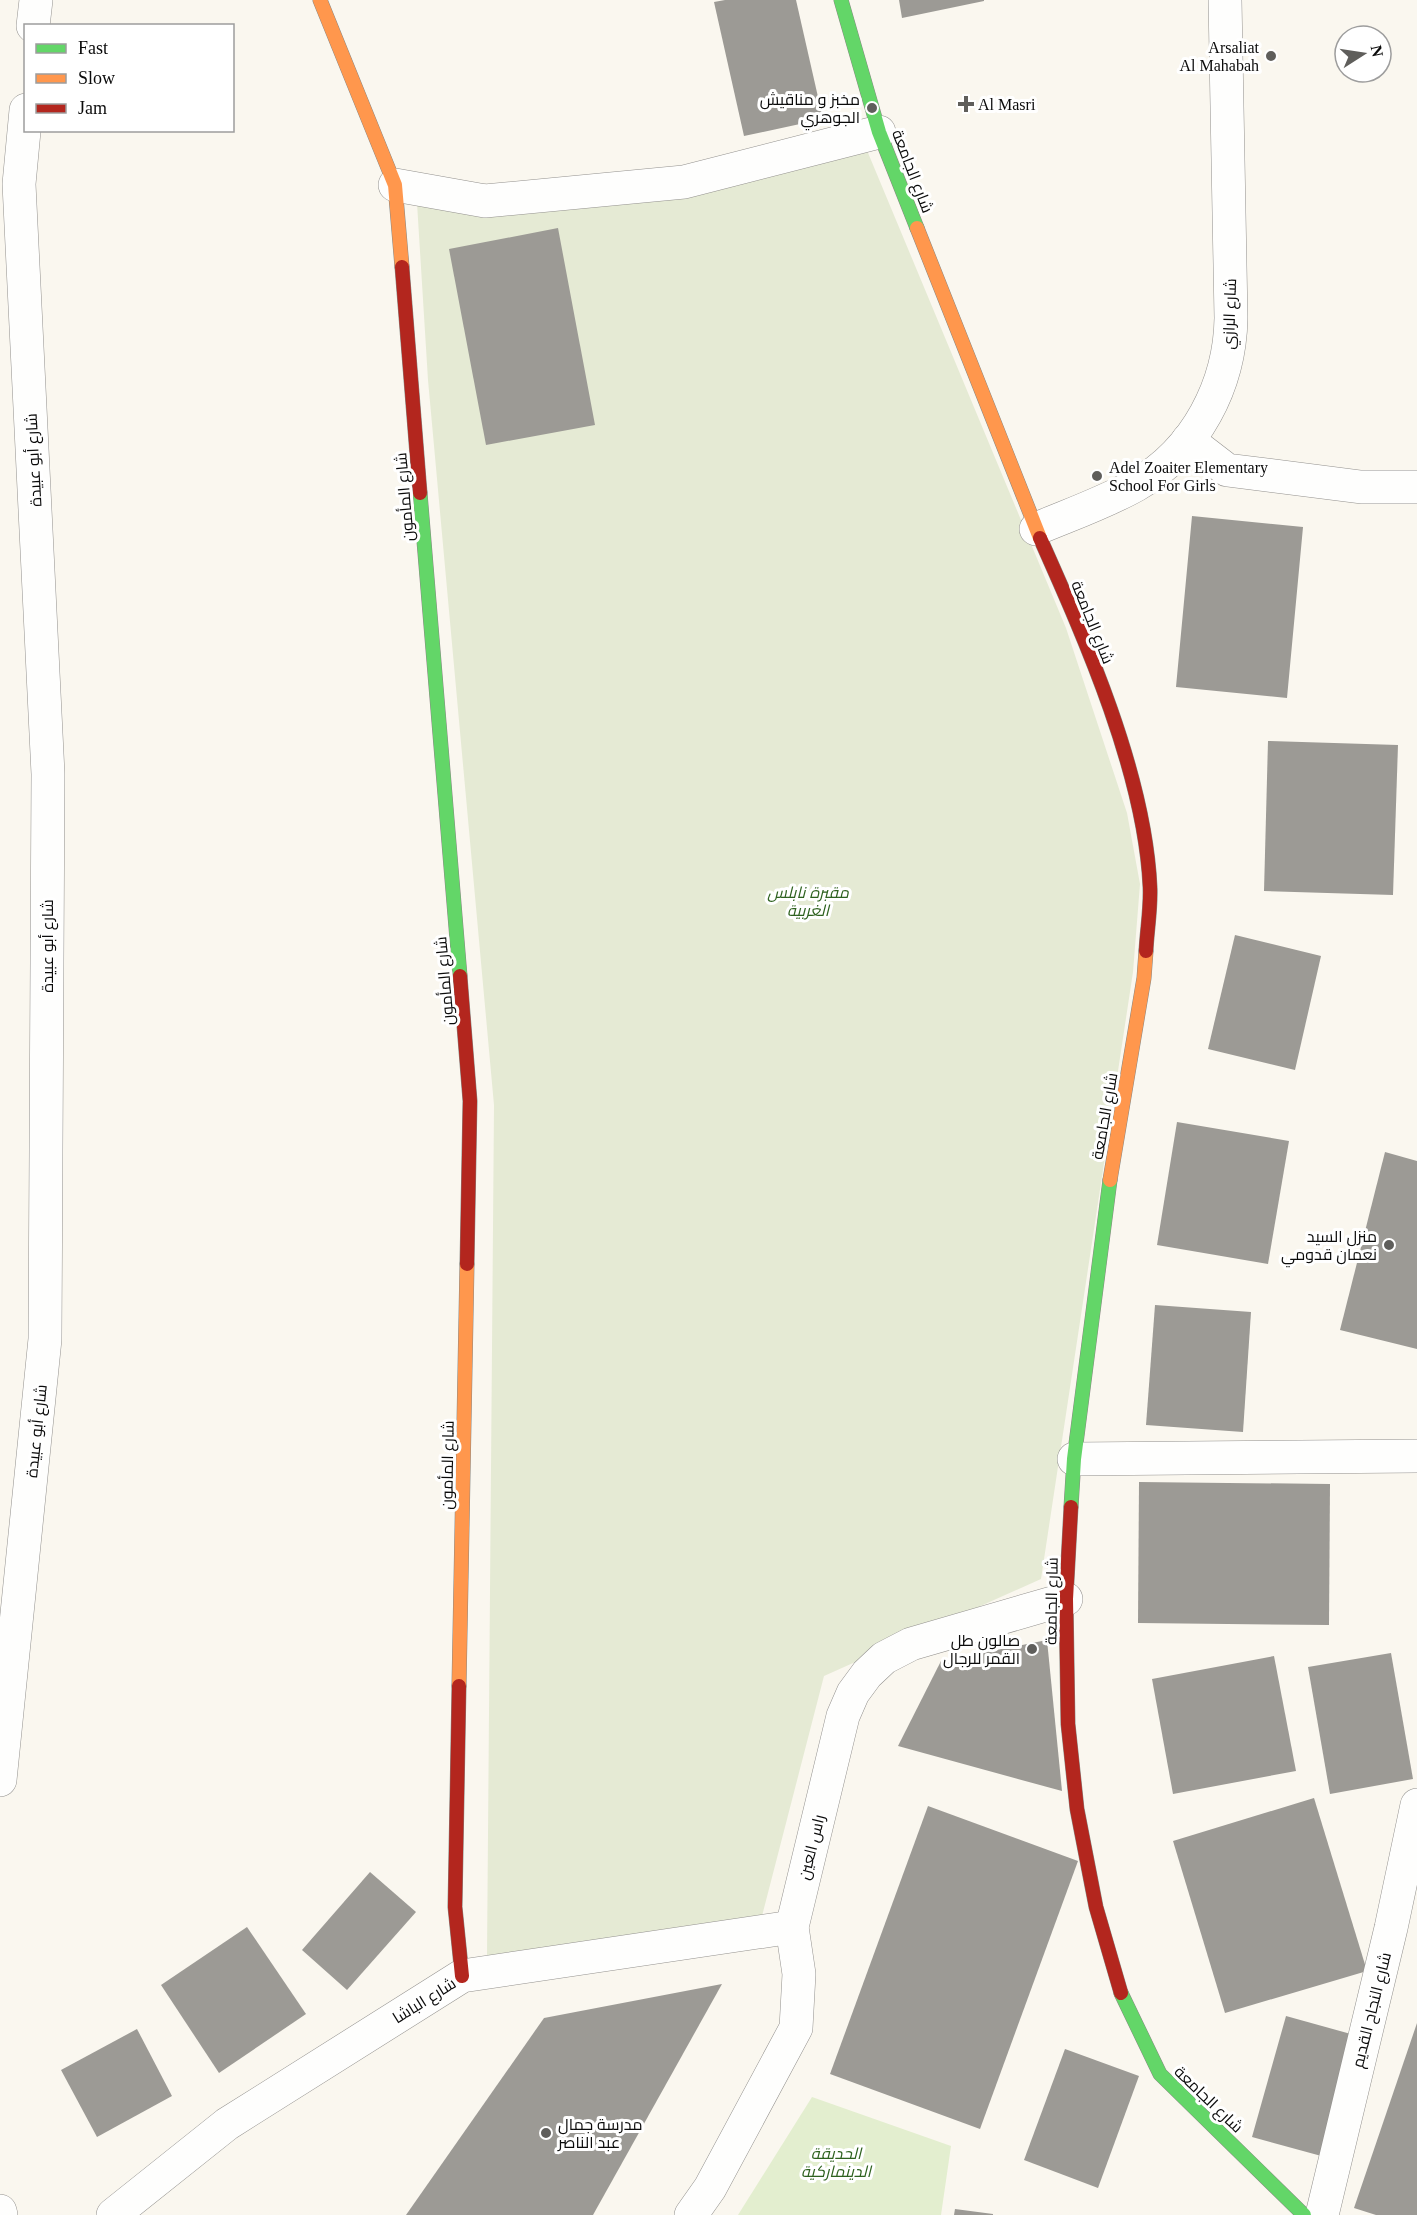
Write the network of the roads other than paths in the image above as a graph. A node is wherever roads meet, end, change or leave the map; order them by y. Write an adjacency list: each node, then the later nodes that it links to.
1 (36, 0): 5 (street)
2 (320, 0): 8 (street, شارع المأمون)
3 (841, 0): 7 (street, شارع الجامعة)
4 (1225, 0): 9 (street, شارع الرازي)
5 (33, 24)
6 (24, 131): 15 (street, شارع أبو عبيدة)
7 (879, 132): 8 (street); 11 (street, شارع الجامعة)
8 (395, 185): 18 (street, شارع المأمون)
9 (1188, 440): 10 (street); 11 (street, شارع الرازي)
10 (1417, 487)
11 (1036, 529): 13 (street, شارع الجامعة)
12 (1417, 1456): 13 (street)
13 (1074, 1459): 14 (street, شارع الجامعة)
14 (1066, 1599): 17 (street, راس العين); 21 (street, شارع الجامعة)
15 (0, 1780)
16 (1417, 1805): 22 (street, شارع النجاح القديم)
17 (792, 1927): 18 (street, شارع الباشا); 20 (street, راس العين)
18 (462, 1976): 19 (street, شارع الباشا)
19 (113, 2215)
20 (691, 2215)
21 (1304, 2215)
22 (1322, 2215)

